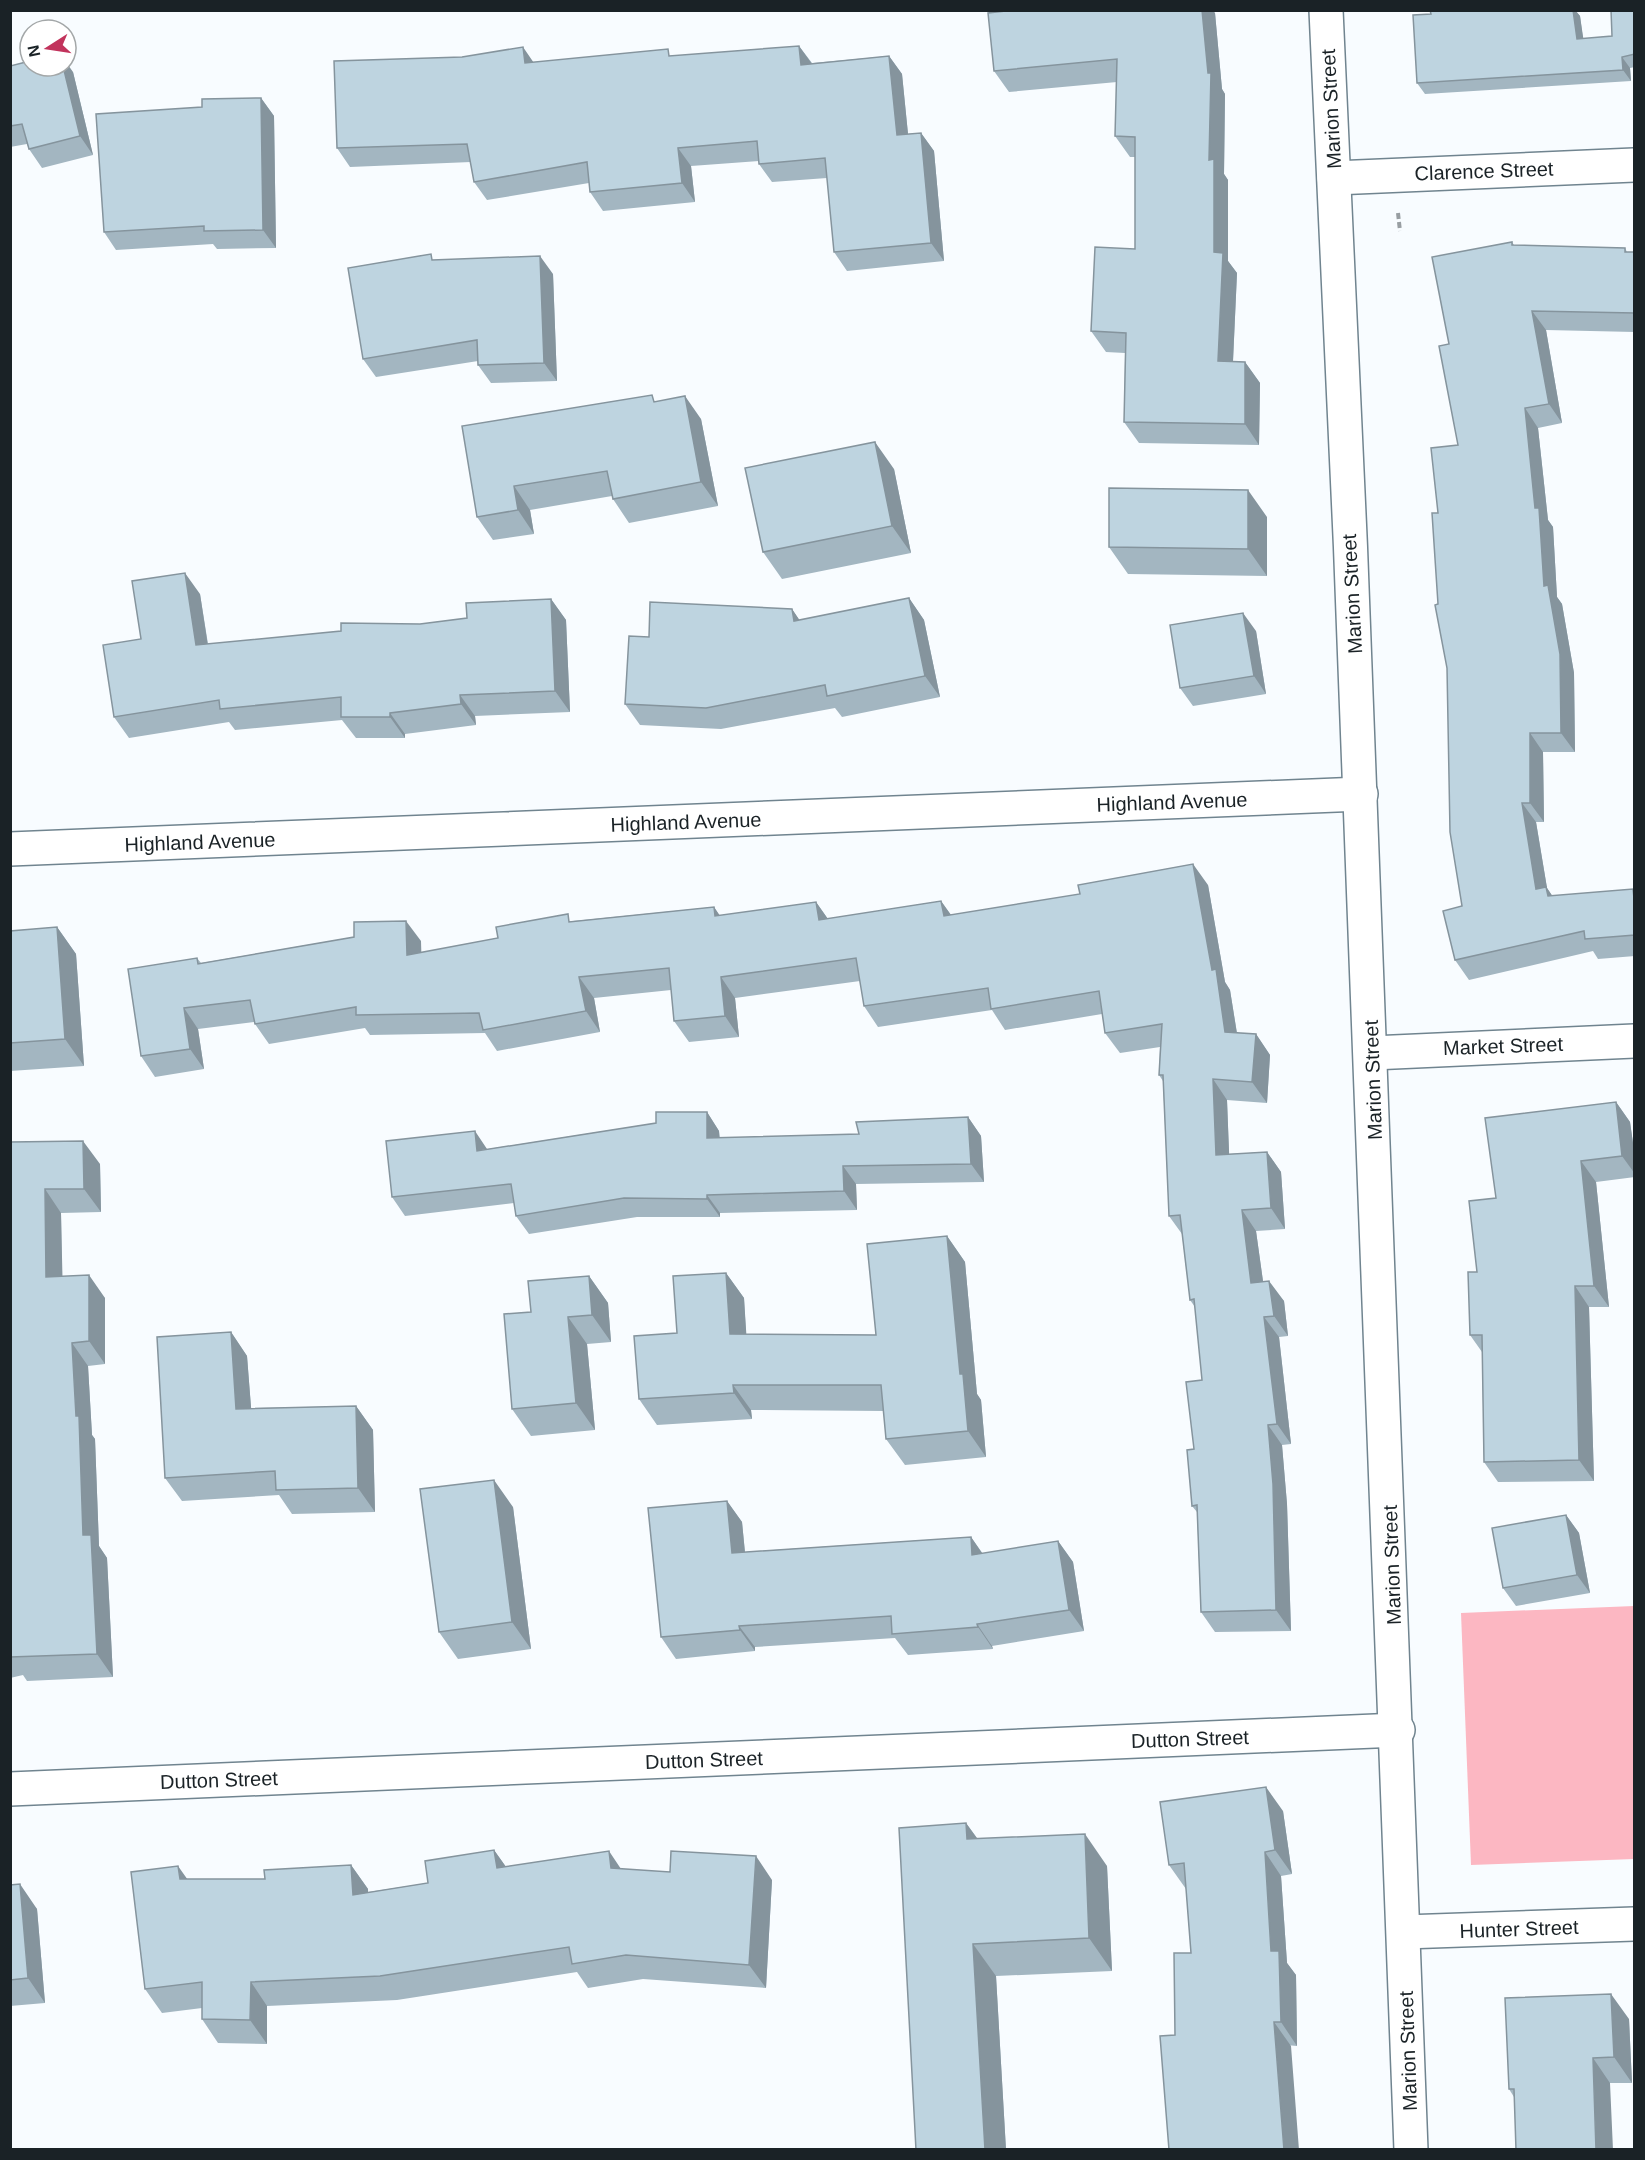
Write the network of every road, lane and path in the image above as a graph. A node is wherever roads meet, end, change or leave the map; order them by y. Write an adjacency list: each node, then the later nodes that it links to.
1 (1326, 10): 3 (street, Marion Street)
2 (1635, 165): 3 (street, Clarence Street)
3 (1334, 178): 6 (street, Marion Street)
4 (1397, 210): 5 (path)
5 (1400, 231)
6 (1361, 794): 7 (street, Highland Avenue); 9 (street, Marion Street)
7 (10, 849)
8 (1635, 1041): 9 (street, Market Street)
9 (1372, 1053): 10 (street, Marion Street)
10 (1398, 1730): 11 (street, Dutton Street); 13 (street, Marion Street)
11 (10, 1789)
12 (1635, 1924): 13 (street, Hunter Street)
13 (1404, 1932): 14 (street, Marion Street)
14 (1411, 2150)

